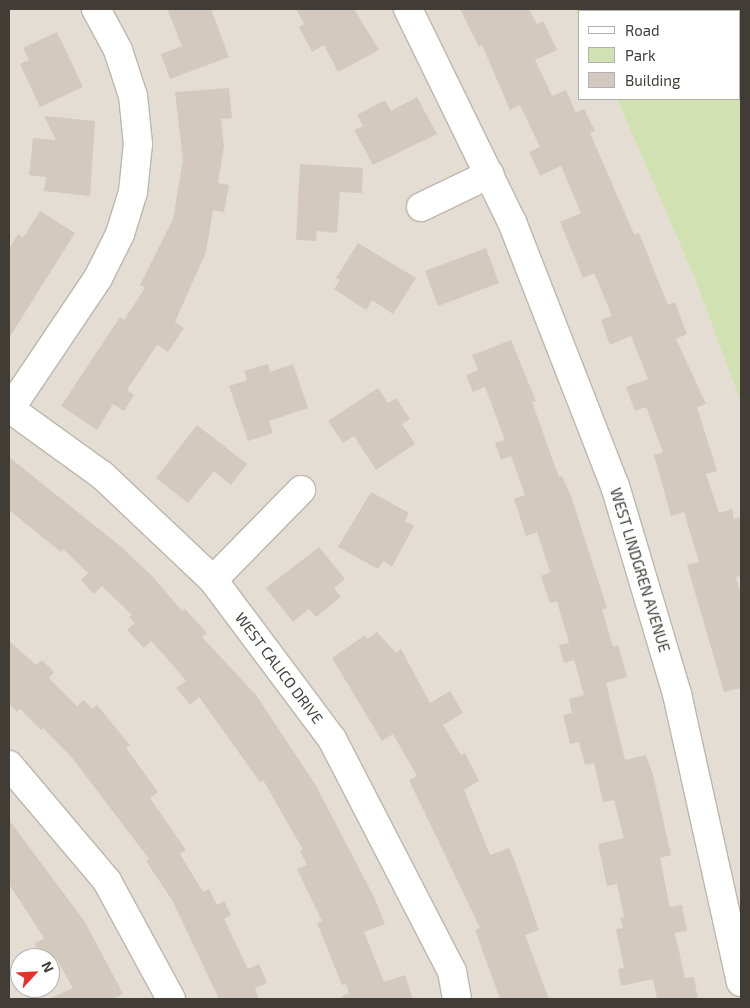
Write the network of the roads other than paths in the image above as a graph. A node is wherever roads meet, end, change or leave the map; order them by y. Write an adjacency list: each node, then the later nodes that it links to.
1 (96, 9): 5 (street)
2 (408, 9): 3 (street, WEST LINDGREN AVENUE)
3 (490, 174): 4 (street); 9 (street, WEST LINDGREN AVENUE)
4 (421, 207)
5 (9, 408): 7 (street, WEST CALICO DRIVE)
6 (301, 490): 7 (street)
7 (213, 580): 11 (street, WEST CALICO DRIVE)
8 (9, 765): 10 (street)
9 (741, 982)
10 (171, 999)
11 (457, 999)

